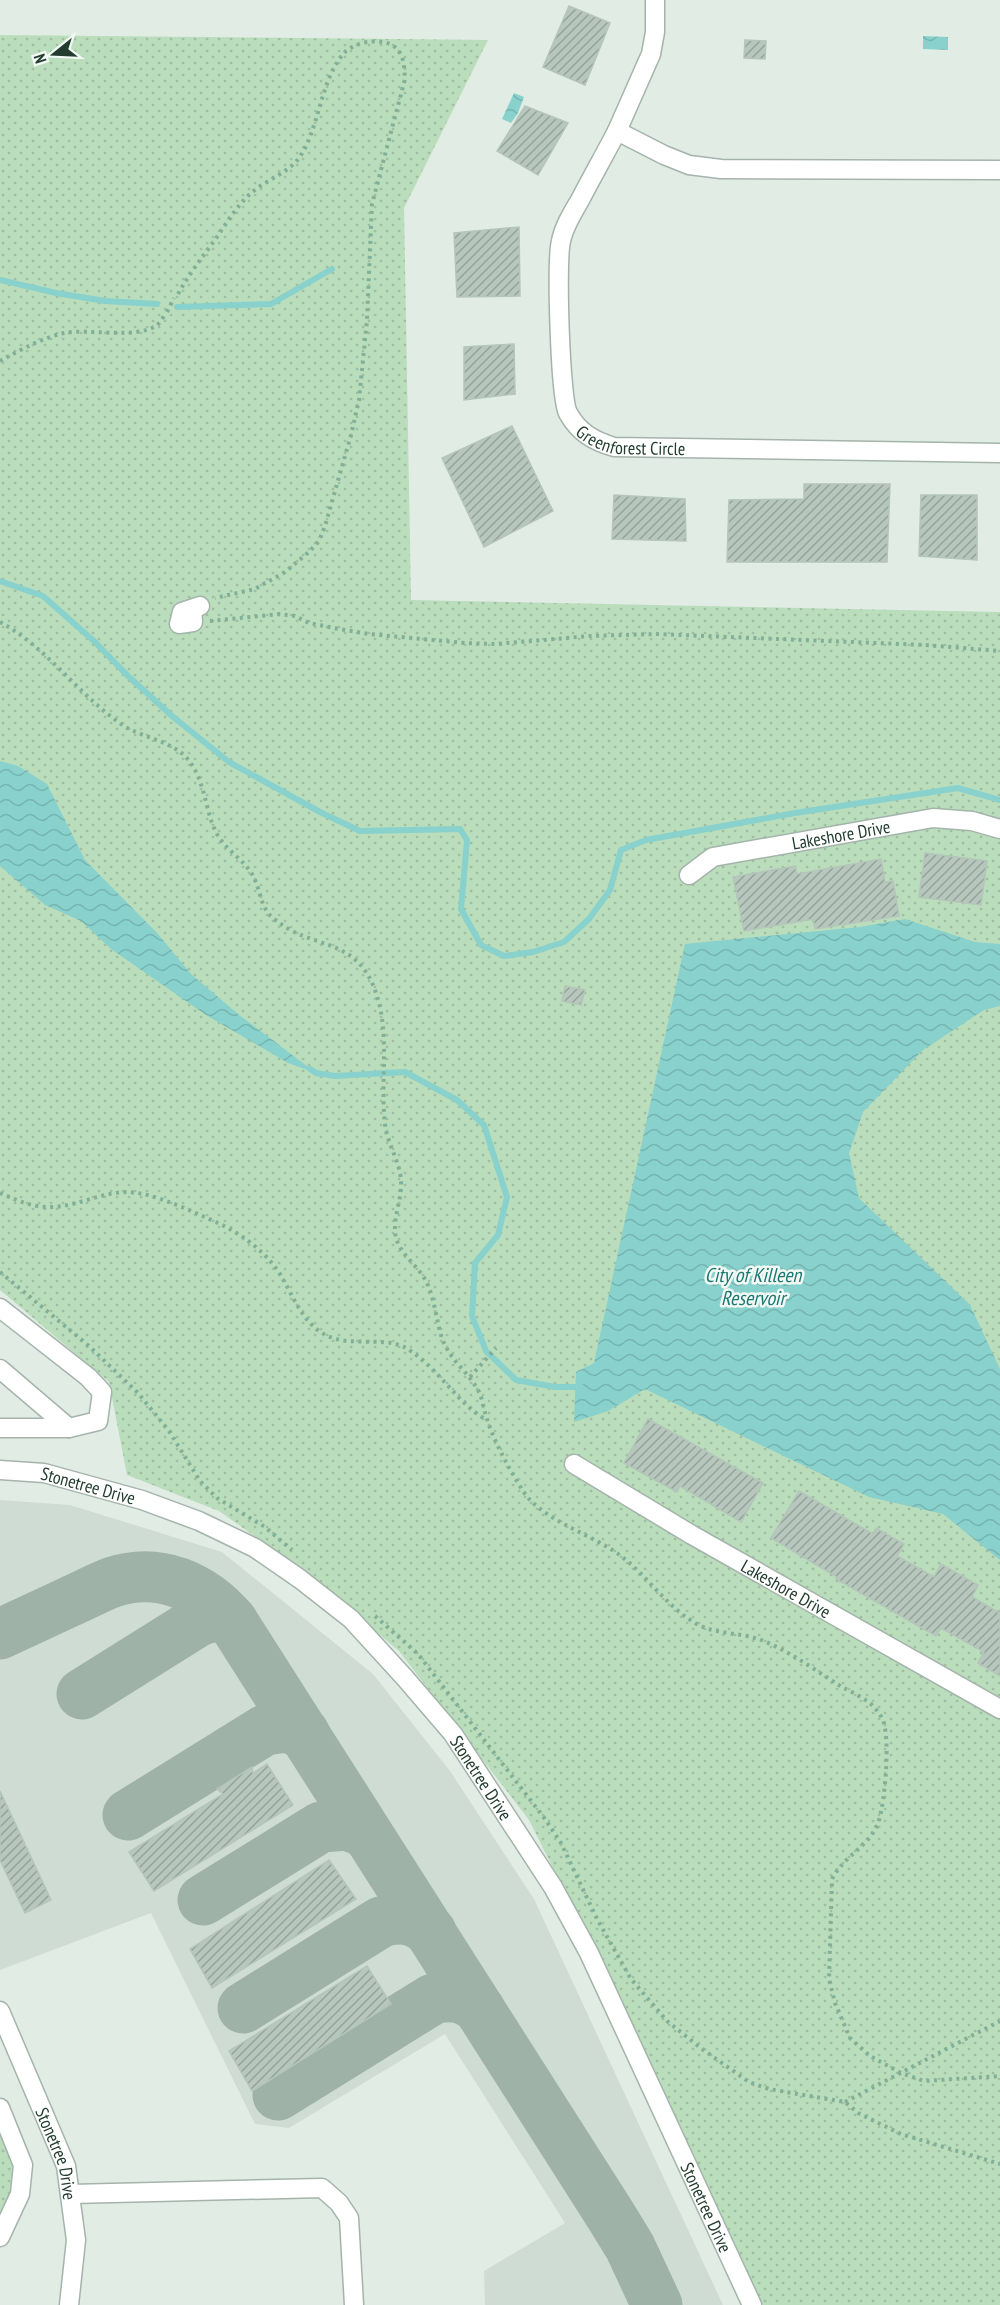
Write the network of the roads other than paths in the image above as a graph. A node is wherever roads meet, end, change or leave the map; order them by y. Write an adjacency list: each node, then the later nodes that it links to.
1 (655, 0): 2 (street, Greenforest Circle)
2 (617, 131): 3 (street); 4 (street, Greenforest Circle)
3 (1000, 170)
4 (1000, 453)
5 (1000, 829): 6 (street, Lakeshore Drive)
6 (689, 874)
7 (0, 1308): 10 (street)
8 (0, 1369): 10 (street)
9 (0, 1428): 10 (street)
10 (69, 1428)
11 (574, 1464): 13 (street, Lakeshore Drive)
12 (0, 1470): 20 (street, Stonetree Drive)
13 (1000, 1709)
14 (0, 2011): 16 (street, Stonetree Drive)
15 (0, 2108): 17 (street)
16 (71, 2194): 18 (street, Stonetree Drive); 19 (street)
17 (0, 2237)
18 (69, 2305)
19 (354, 2305)
20 (752, 2305)

